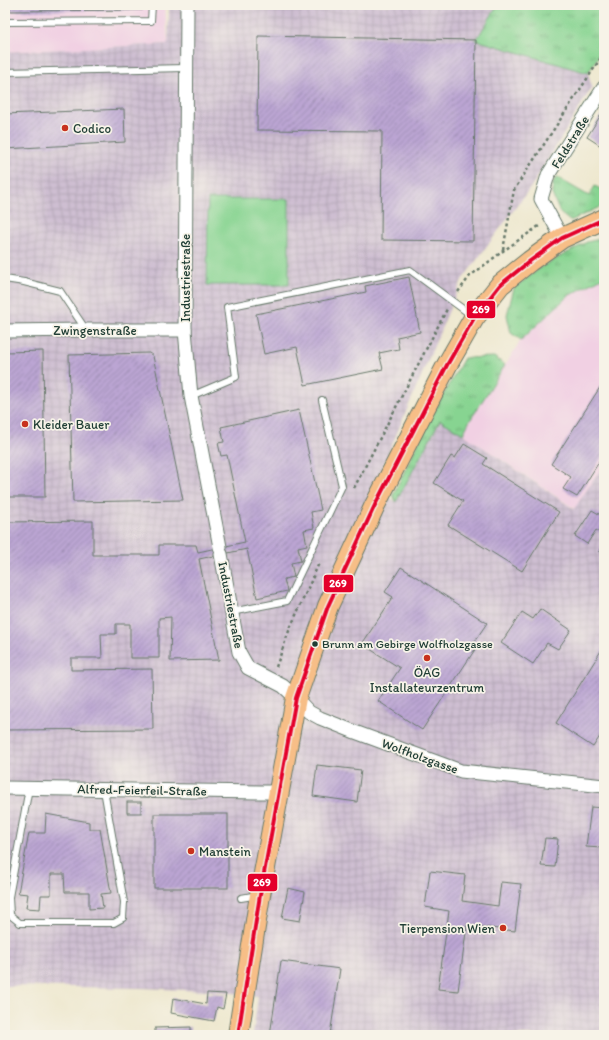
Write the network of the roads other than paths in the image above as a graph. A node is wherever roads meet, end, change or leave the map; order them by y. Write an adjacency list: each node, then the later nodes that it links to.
1 (152, 5): 3 (lane)
2 (187, 5): 4 (street, Industriestraße)
3 (5, 22)
4 (186, 68): 5 (lane); 13 (street, Industriestraße)
5 (5, 72)
6 (604, 88): 9 (street, Feldstraße)
7 (604, 219): 9 (main road)
8 (604, 227): 9 (main road)
9 (562, 238): 11 (main road)
10 (5, 279): 12 (lane)
11 (474, 318): 15 (lane); 18 (main road)
12 (86, 330): 13 (street, Zwingenstraße); 14 (street, Zwingenstraße)
13 (185, 330): 15 (street, Industriestraße)
14 (5, 331)
15 (191, 396): 17 (street, Industriestraße)
16 (322, 400): 17 (lane)
17 (232, 612): 18 (street, Industriestraße)
18 (296, 698): 19 (street, Wolfholzgasse); 23 (main road)
19 (604, 786)
20 (5, 788): 21 (street, Alfred-Feierfeil-Straße)
21 (29, 788): 22 (street, Alfred-Feierfeil-Straße); 22 (lane)
22 (104, 789): 23 (street, Alfred-Feierfeil-Straße)
23 (279, 791): 24 (main road)
24 (238, 1035)

